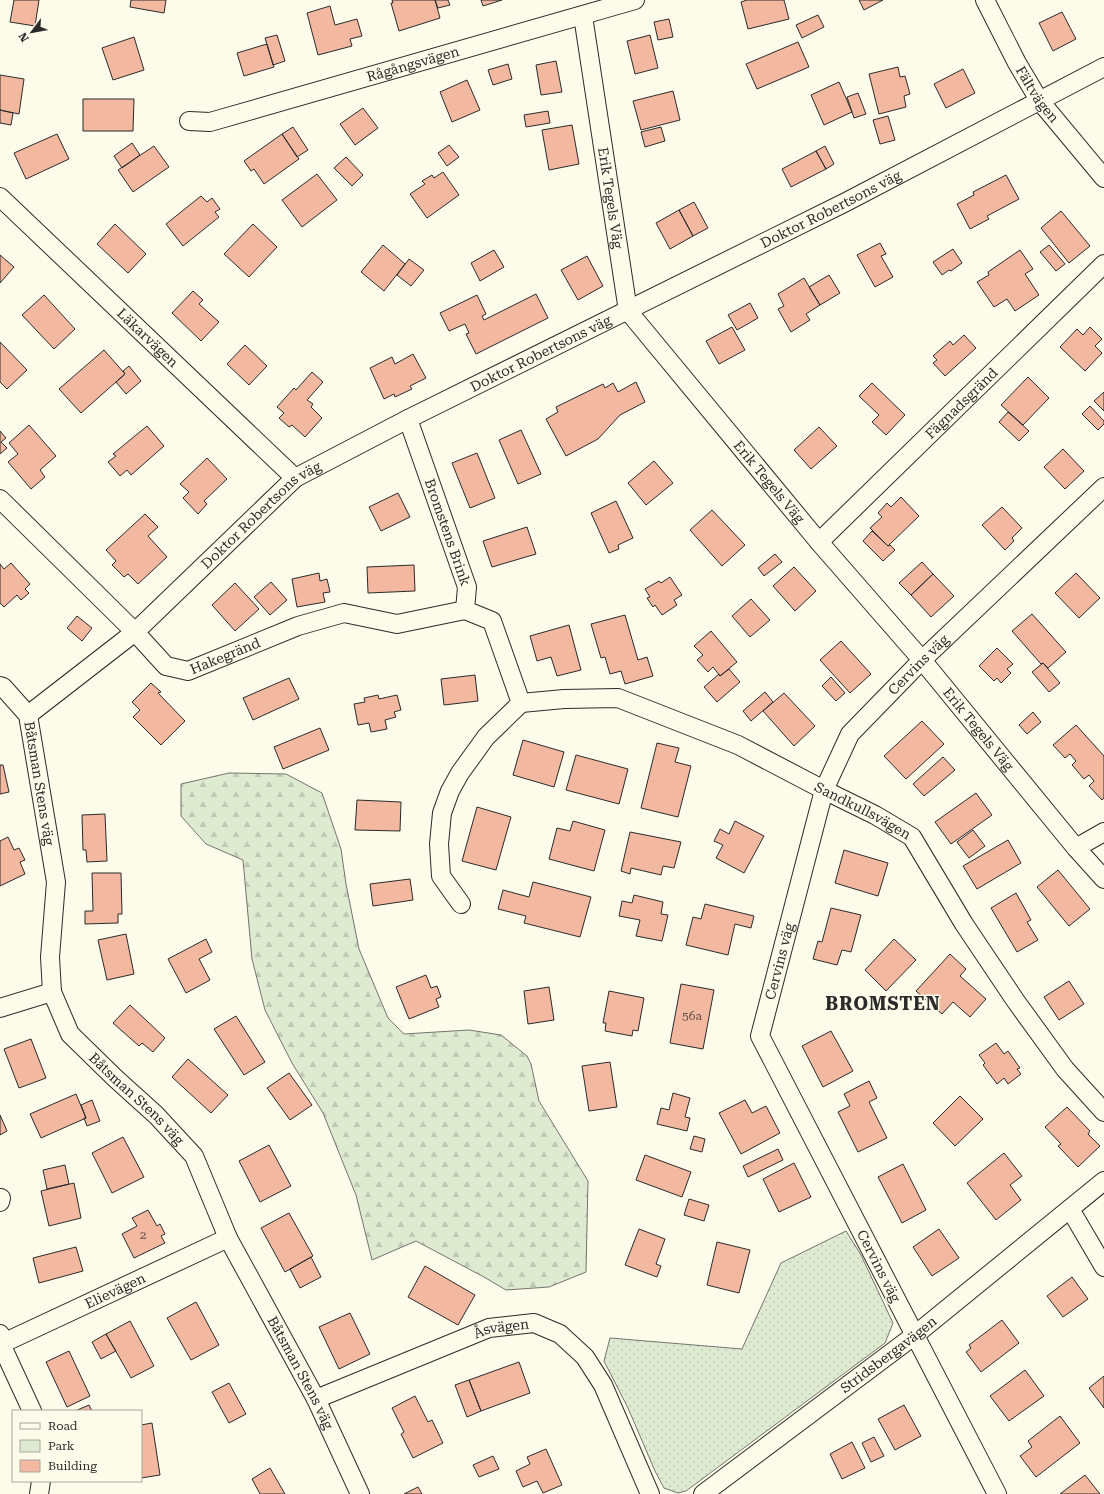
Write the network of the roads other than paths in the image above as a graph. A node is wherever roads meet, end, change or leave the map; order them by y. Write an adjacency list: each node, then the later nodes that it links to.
1 (635, 0): 3 (street, Rågångsvägen)
2 (985, 0): 5 (street, Fältvägen)
3 (582, 16): 6 (street, Rågångsvägen); 10 (street, Erik Tegels Väg)
4 (1104, 67): 5 (street, Doktor Robertsons väg)
5 (1039, 100): 7 (street, Fältvägen); 10 (street, Doktor Robertsons väg)
6 (189, 122)
7 (1104, 178)
8 (0, 197): 12 (street, Läkarvägen)
9 (1104, 264): 15 (street, Fägnadsgränd)
10 (628, 311): 11 (street, Doktor Robertsons väg); 15 (street, Erik Tegels Väg)
11 (408, 419): 12 (street, Doktor Robertsons väg); 16 (street, Bromstens Brink)
12 (295, 478): 17 (street, Doktor Robertsons väg)
13 (1104, 487): 18 (street, Cervins väg)
14 (0, 499): 17 (street, Hakegränd)
15 (819, 542): 18 (street, Erik Tegels Väg)
16 (465, 610): 17 (street, Hakegränd); 20 (street)
17 (135, 632): 21 (street, Doktor Robertsons väg)
18 (922, 660): 22 (street, Cervins väg); 24 (street, Erik Tegels Väg)
19 (0, 686): 21 (street, Båtsman Stens väg)
20 (521, 703): 22 (street, Sandkullsvägen); 26 (street)
21 (28, 715): 27 (street, Båtsman Stens väg)
22 (824, 790): 29 (street, Sandkullsvägen); 34 (street, Cervins väg)
23 (1104, 832): 24 (street)
24 (1076, 848): 25 (street, Erik Tegels Väg)
25 (1104, 879)
26 (461, 904)
27 (52, 992): 28 (street); 32 (street, Båtsman Stens väg)
28 (0, 1008)
29 (1104, 1112)
30 (1104, 1181): 31 (street, Stridsbergavägen)
31 (1070, 1209): 33 (street); 34 (street, Stridsbergavägen)
32 (228, 1238): 35 (street, Elievägen); 36 (street, Båtsman Stens väg)
33 (1104, 1267)
34 (916, 1335): 42 (street, Stridsbergavägen); 43 (street, Cervins väg)
35 (1, 1339): 37 (street)
36 (316, 1399): 40 (street, Båtsman Stens väg); 41 (street, Åsvägen)
37 (32, 1410)
38 (41, 1482): 39 (street)
39 (39, 1494)
40 (360, 1494)
41 (650, 1494)
42 (704, 1494)
43 (997, 1494)

